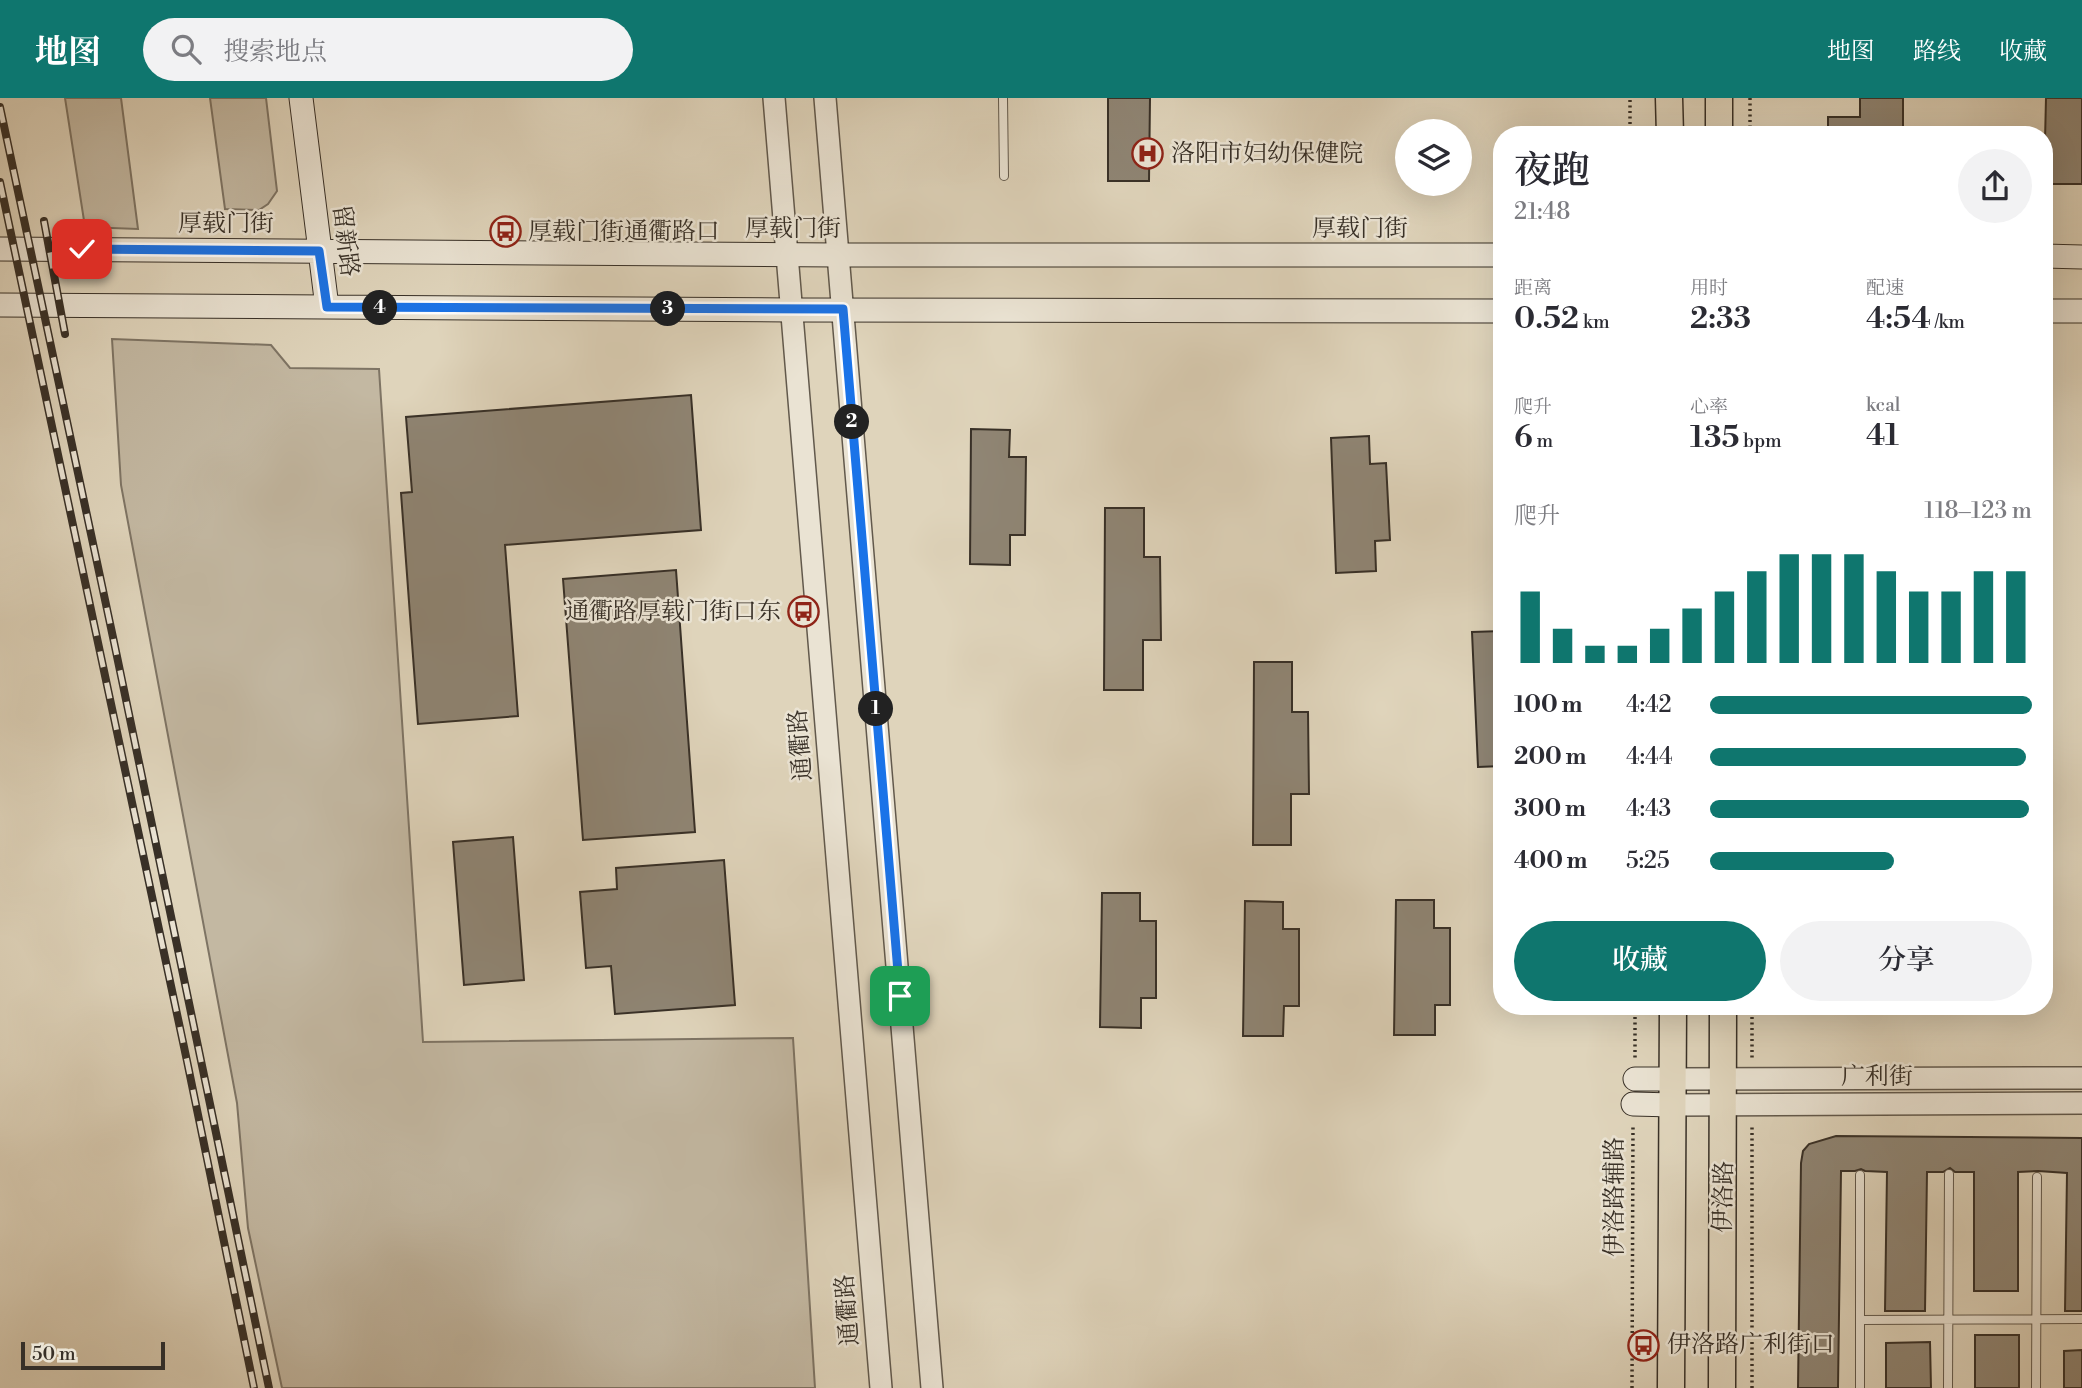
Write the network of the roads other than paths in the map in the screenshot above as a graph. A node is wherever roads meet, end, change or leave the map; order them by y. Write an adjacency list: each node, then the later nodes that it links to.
1 (302, 98): 12 (main road, 留新路)
2 (768, 98): 13 (street)
3 (774, 98): 13 (street, 通衢路)
4 (825, 98): 14 (street)
5 (1003, 98): 10 (lane)
6 (1669, 98): 8 (main road)
7 (1719, 98): 9 (main road)
8 (1670, 126)
9 (1719, 126)
10 (1003, 176)
11 (0, 249): 12 (main road, 厚载门街)
12 (319, 251): 13 (main road, 厚载门街); 19 (main road, 留新路)
13 (786, 255): 14 (main road, 厚载门街); 21 (street, 通衢路)
14 (838, 255): 15 (main road, 厚载门街); 20 (street)
15 (1493, 255)
16 (2053, 257): 17 (main road)
17 (2082, 257)
18 (0, 306): 19 (main road)
19 (327, 307): 21 (main road)
20 (843, 309): 21 (main road); 22 (main road); 41 (street)
21 (790, 310): 40 (street, 通衢路)
22 (1493, 311)
23 (2053, 311): 24 (main road)
24 (2082, 311)
25 (1673, 1015): 30 (main road)
26 (1723, 1015): 29 (main road, 伊洛路)
27 (2082, 1078): 29 (street, 广利街)
28 (1635, 1079): 30 (main road)
29 (1724, 1090): 30 (street, 广利街); 31 (street, 广利街); 43 (main road, 伊洛路)
30 (1673, 1092): 32 (main road); 42 (main road)
31 (2082, 1103)
32 (1633, 1104)
33 (1949, 1174): 37 (lane)
34 (1860, 1175): 36 (lane)
35 (2037, 1177): 38 (lane)
36 (1860, 1320): 37 (lane); 44 (lane)
37 (1948, 1320): 38 (lane); 45 (lane)
38 (2036, 1320): 39 (lane); 46 (lane)
39 (2082, 1320)
40 (881, 1388)
41 (932, 1388)
42 (1671, 1388)
43 (1722, 1388)
44 (1860, 1388)
45 (1948, 1388)
46 (2036, 1388)

